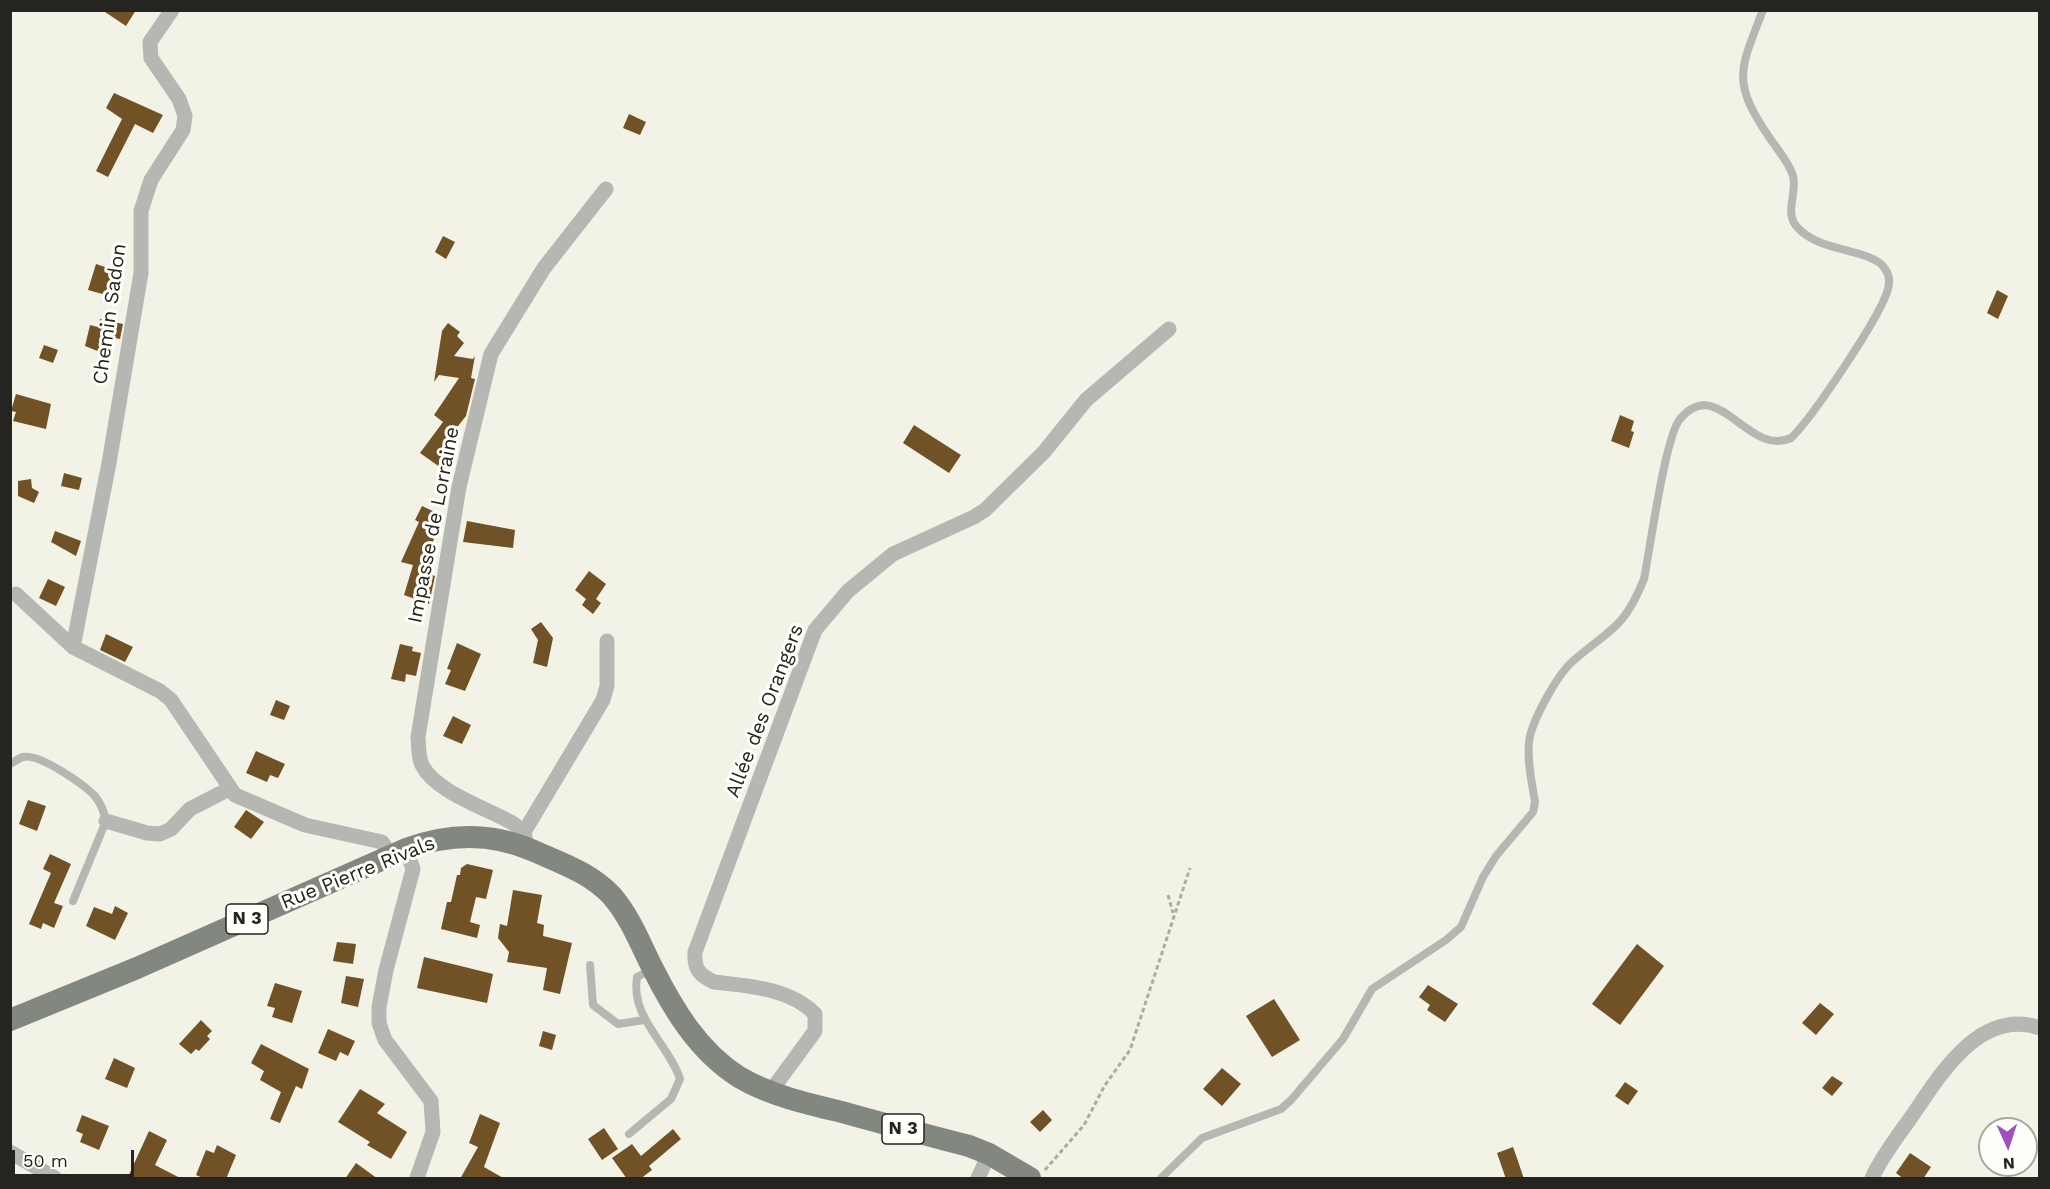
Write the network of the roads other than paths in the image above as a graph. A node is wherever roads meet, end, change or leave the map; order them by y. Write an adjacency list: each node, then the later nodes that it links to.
1 (172, 10): 7 (street, Chemin Sadon)
2 (1763, 10): 27 (lane)
3 (606, 189): 11 (street, Impasse de Lorraine)
4 (1168, 329): 19 (street, Allée des Orangers)
5 (16, 594): 7 (street)
6 (607, 641): 11 (street)
7 (73, 647): 9 (street)
8 (10, 764): 10 (lane)
9 (229, 789): 10 (street); 12 (street)
10 (106, 821): 13 (lane)
11 (526, 840): 12 (main road, Rue Pierre Rivals / N 3); 15 (main road, Rue Pierre Rivals / N 3)
12 (398, 853): 16 (main road, Rue Pierre Rivals / N 3); 25 (street)
13 (74, 901)
14 (590, 965): 17 (lane)
15 (653, 968): 17 (lane); 19 (main road, Rue Pierre Rivals / N 3)
16 (10, 1020)
17 (644, 1020): 20 (lane)
18 (2040, 1028): 28 (street)
19 (771, 1091): 22 (main road, Rue Pierre Rivals / N 3)
20 (629, 1134)
21 (10, 1152): 24 (street)
22 (989, 1154): 23 (main road, Rue Pierre Rivals / N 3); 26 (street)
23 (1037, 1175)
24 (55, 1179)
25 (417, 1179)
26 (978, 1179)
27 (1161, 1179)
28 (1872, 1179)

